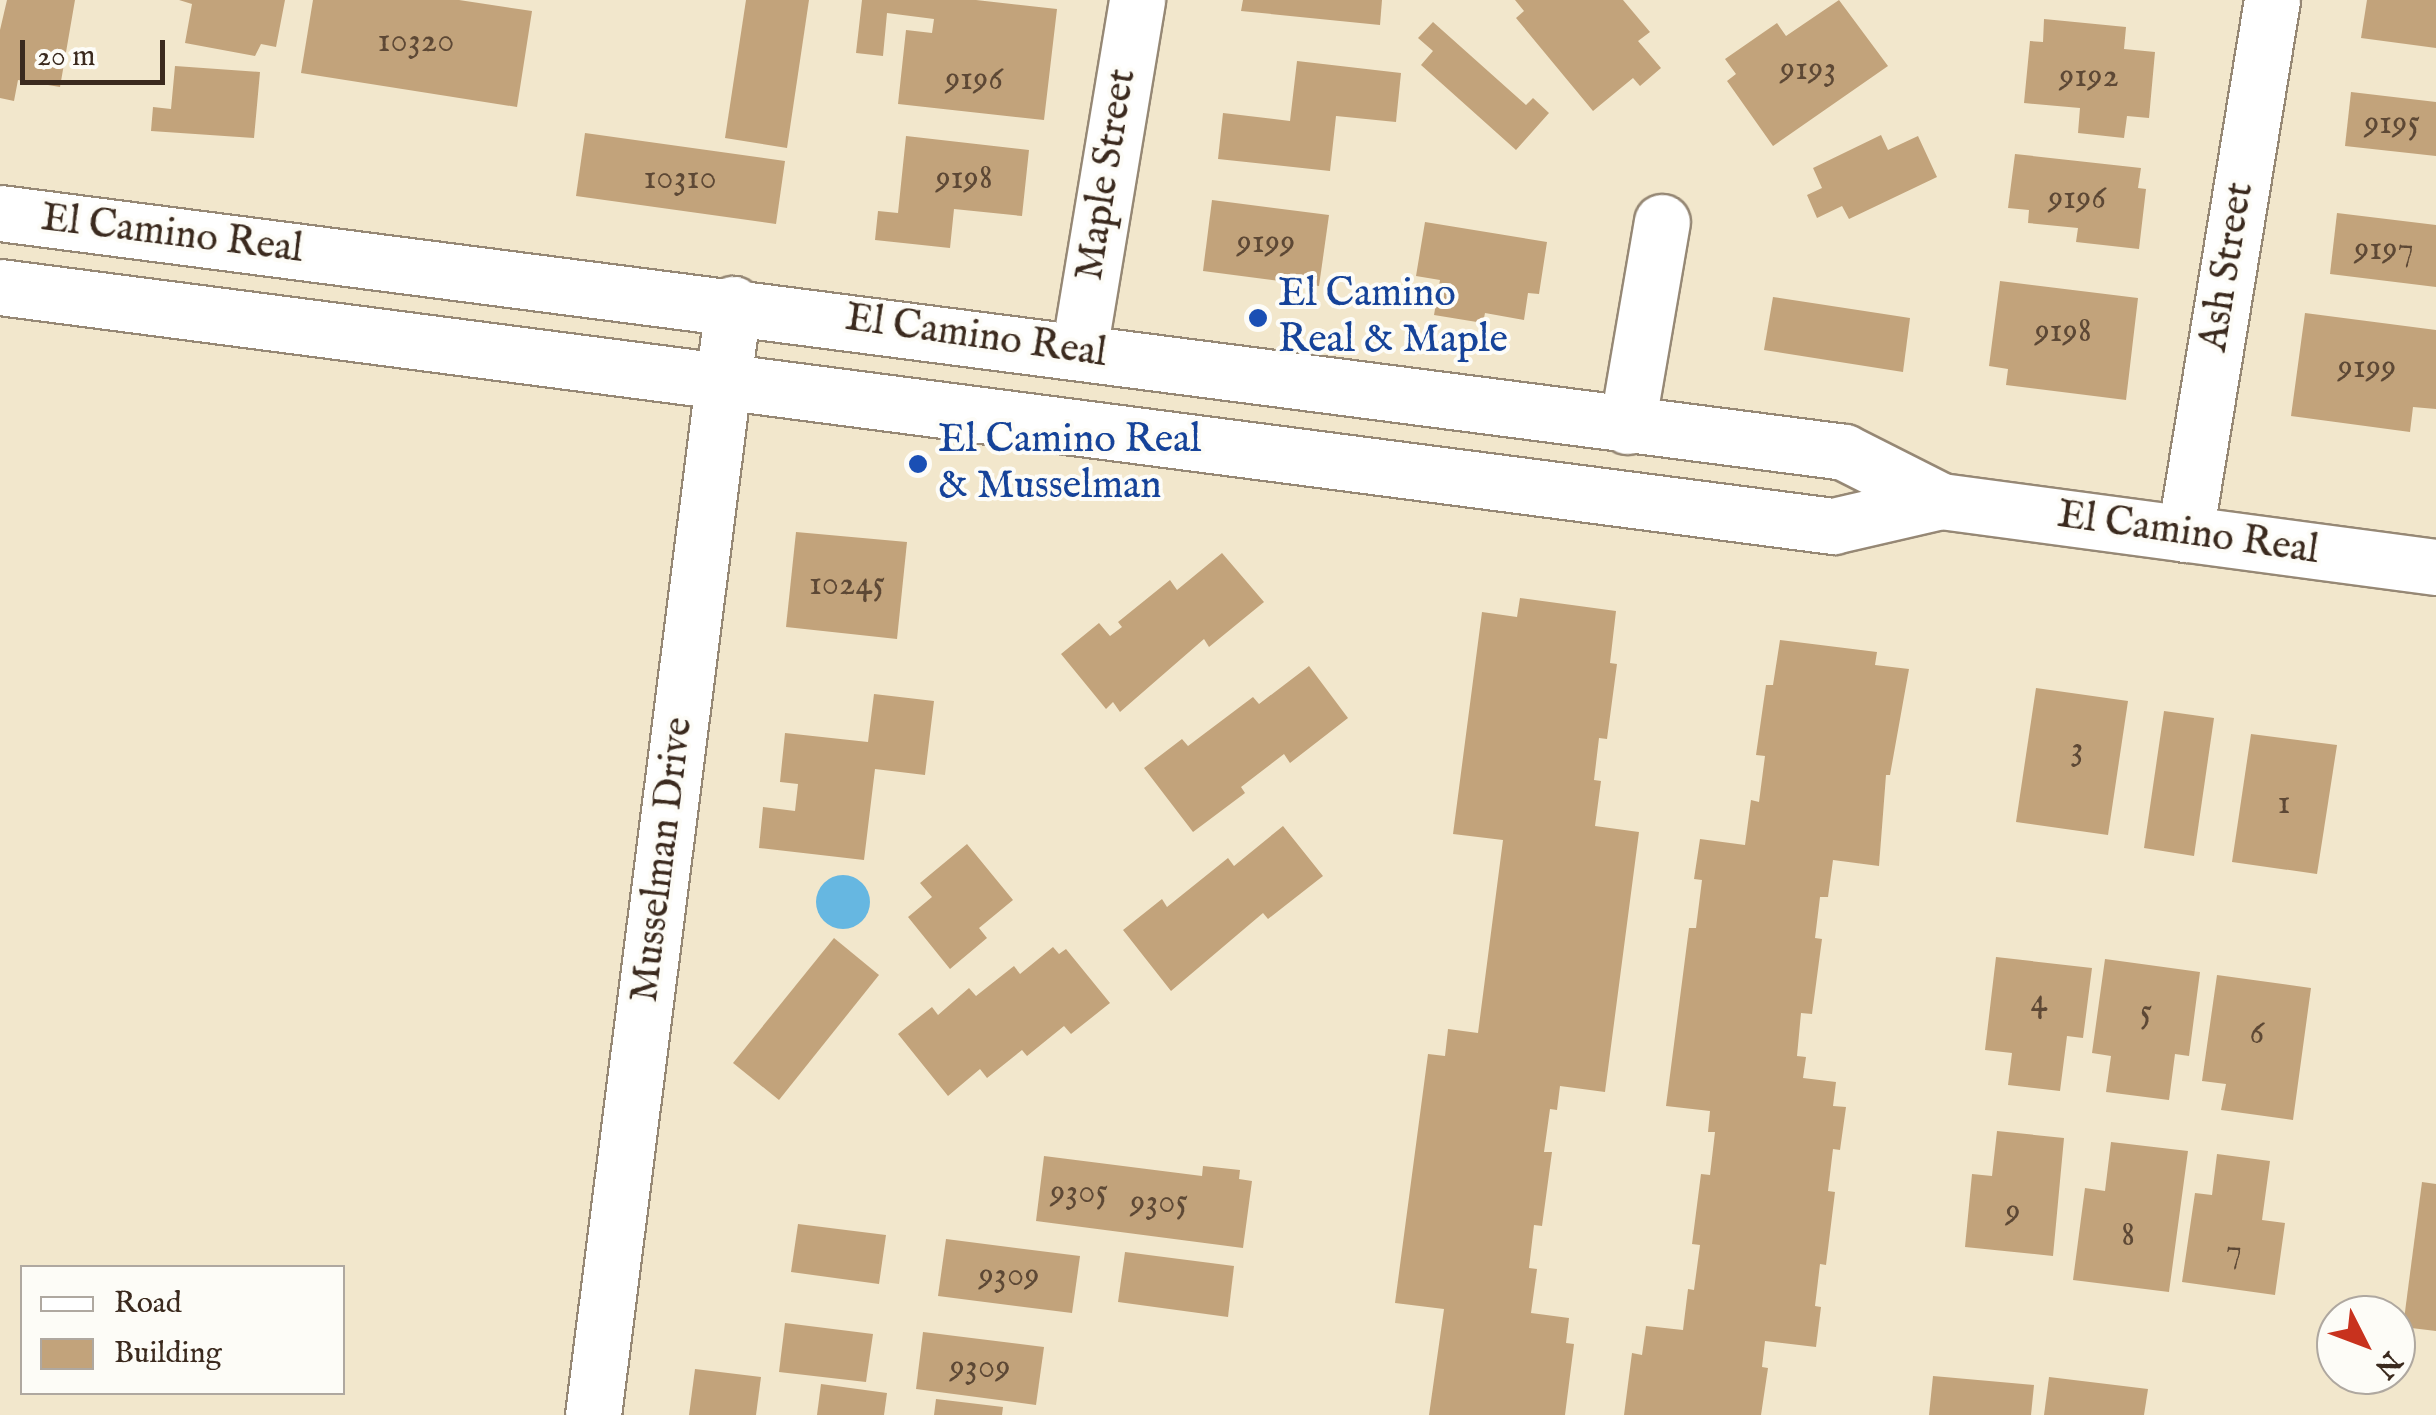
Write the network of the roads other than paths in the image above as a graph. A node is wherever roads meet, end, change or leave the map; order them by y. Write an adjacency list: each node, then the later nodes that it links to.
1 (1137, 0): 7 (main road, Maple Street)
2 (2272, 0): 11 (main road, Ash Street)
3 (0, 212): 6 (main road, El Camino Real)
4 (1662, 222): 9 (main road)
5 (0, 287): 8 (main road, El Camino Real)
6 (733, 304): 7 (main road, El Camino Real); 8 (main road, Musselman Drive)
7 (1078, 351): 9 (main road, El Camino Real)
8 (723, 384): 10 (main road, El Camino Real); 13 (main road, Musselman Drive)
9 (1628, 426): 10 (main road, El Camino Real)
10 (1940, 501): 11 (main road, El Camino Real)
11 (2185, 534): 12 (main road, El Camino Real)
12 (2436, 567)
13 (593, 1415)

